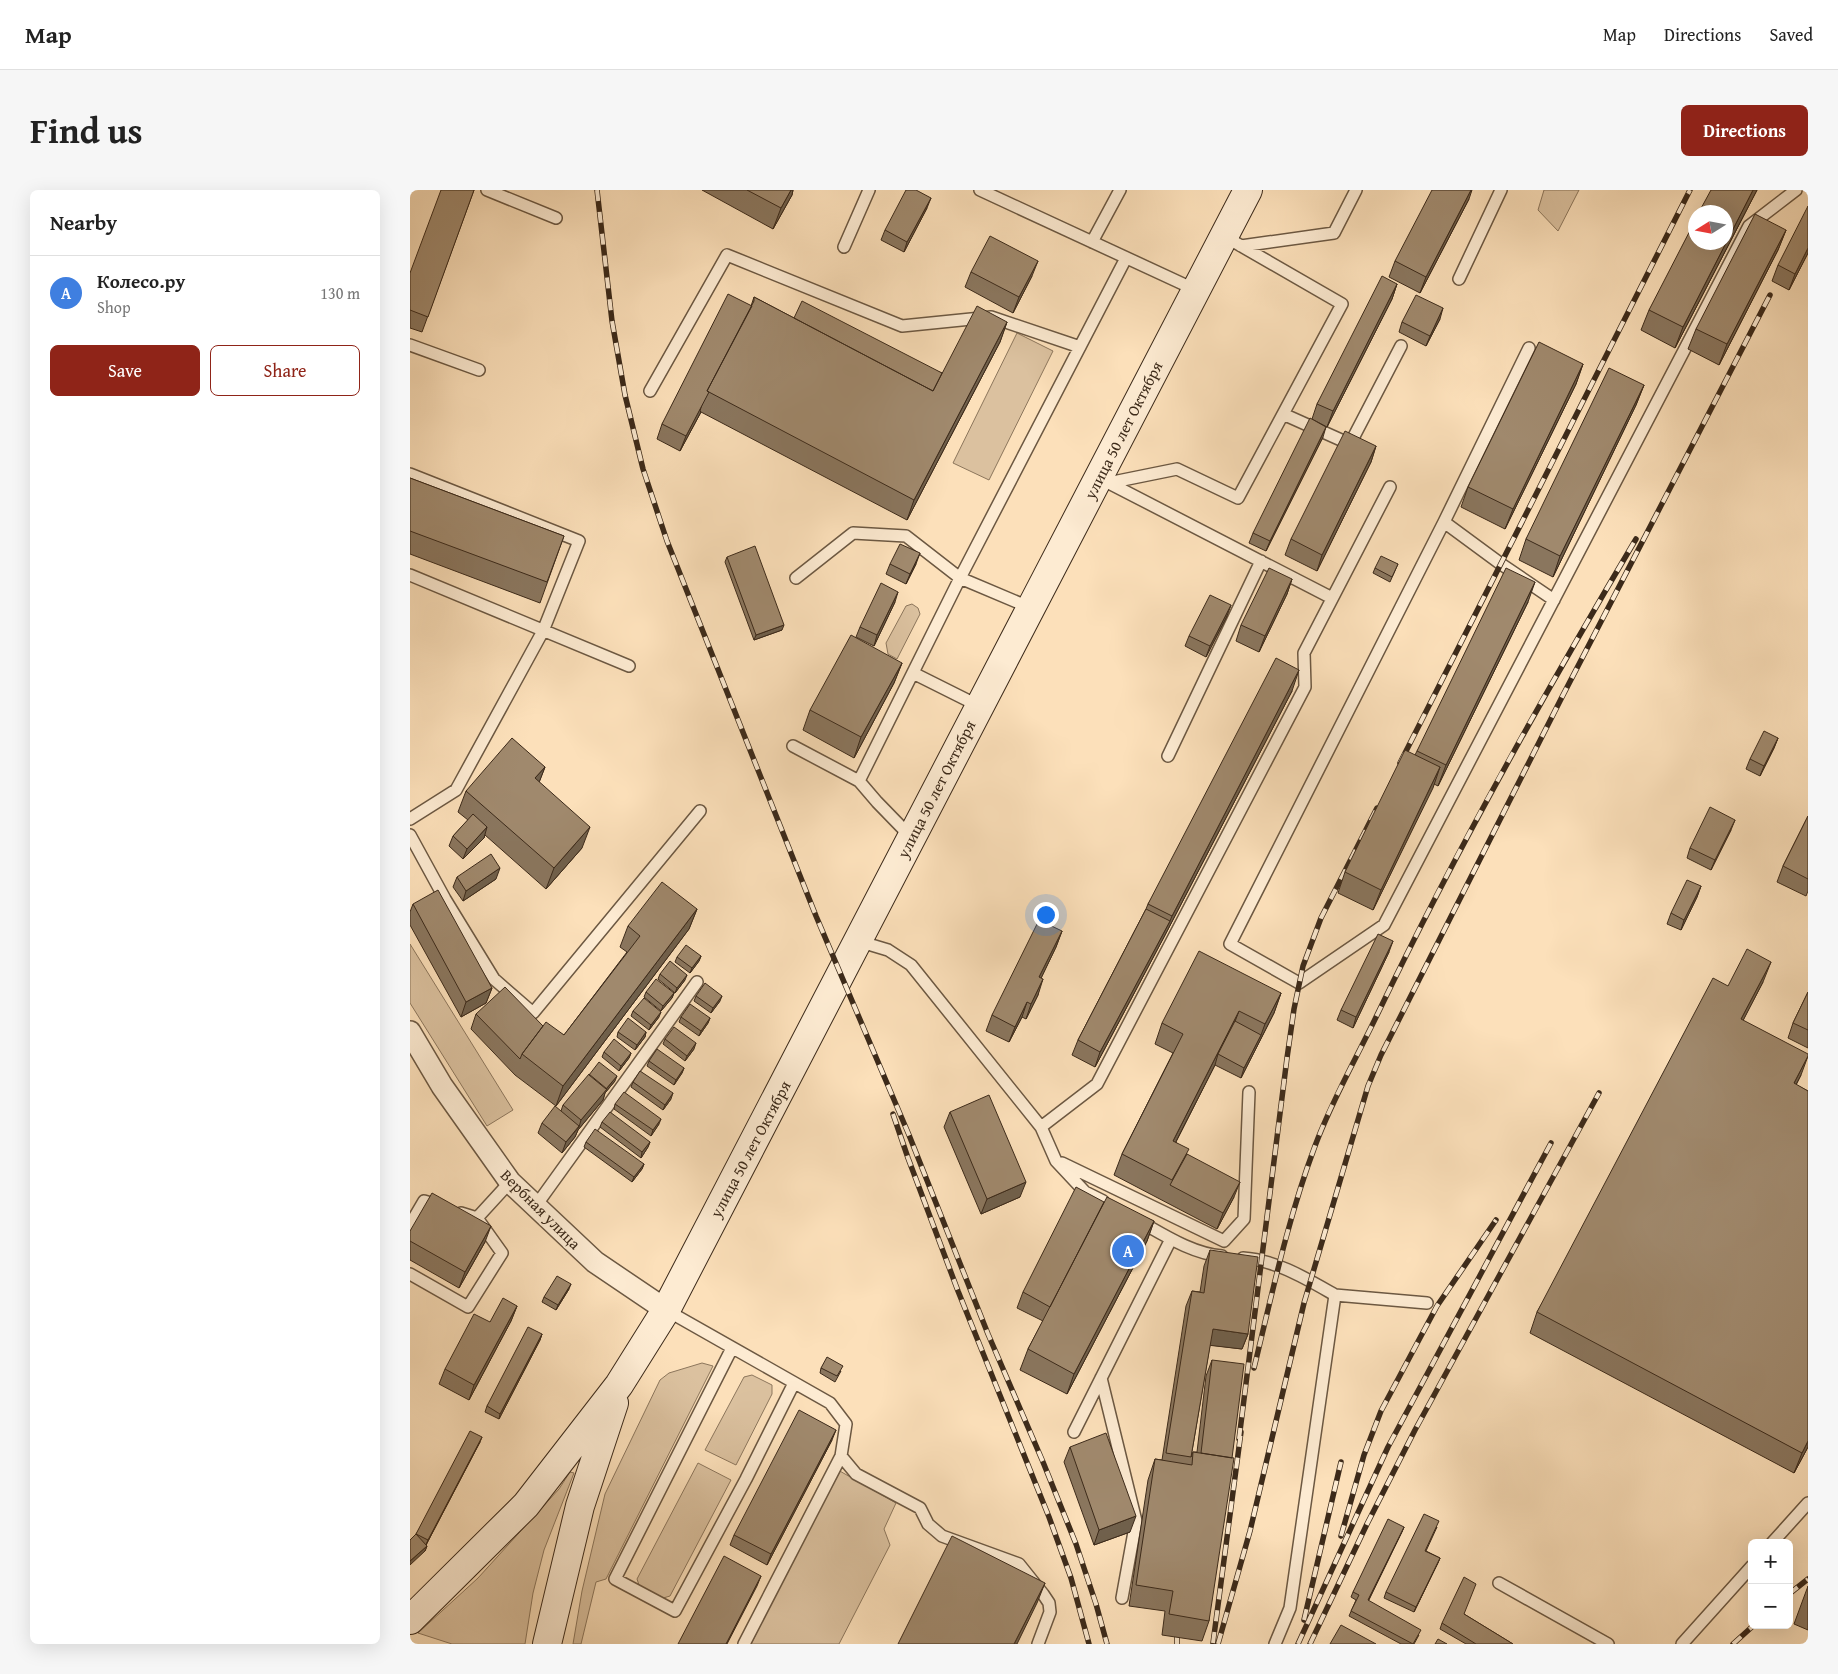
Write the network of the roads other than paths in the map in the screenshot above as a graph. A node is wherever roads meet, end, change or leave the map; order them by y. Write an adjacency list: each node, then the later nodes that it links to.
1 (487, 190): 9 (lane)
2 (868, 190): 12 (lane)
3 (980, 190): 11 (lane)
4 (1120, 190): 11 (lane)
5 (1248, 190): 10 (main road, улица 50 лет Октября)
6 (1356, 190): 10 (lane)
7 (1501, 190): 14 (lane)
8 (1796, 190): 32 (lane)
9 (556, 218)
10 (1232, 241): 15 (main road, улица 50 лет Октября); 22 (lane)
11 (1092, 242): 13 (lane)
12 (844, 247)
13 (1126, 258): 15 (lane); 18 (lane)
14 (1458, 279)
15 (1196, 290): 24 (main road, улица 50 лет Октября)
16 (410, 345): 20 (lane)
17 (1401, 346): 22 (lane)
18 (1080, 347): 21 (lane); 30 (lane)
19 (1529, 348): 26 (lane)
20 (479, 370)
21 (650, 391)
22 (1283, 414): 24 (lane)
23 (410, 474): 34 (lane)
24 (1103, 480): 27 (lane); 33 (main road, улица 50 лет Октября)
25 (1390, 487): 31 (lane)
26 (1444, 522): 32 (lane); 32 (lane)
27 (1261, 561): 31 (lane); 39 (lane)
28 (410, 575): 34 (lane)
29 (796, 578): 30 (lane)
30 (960, 578): 33 (lane); 36 (lane)
31 (1332, 598): 49 (lane)
32 (1554, 600)
33 (1031, 608): 37 (main road, улица 50 лет Октября)
34 (543, 631): 35 (lane); 42 (lane)
35 (629, 666)
36 (913, 673): 37 (lane); 40 (lane)
37 (979, 706): 44 (main road, улица 50 лет Октября)
38 (793, 746): 40 (lane)
39 (1168, 756)
40 (859, 781): 44 (lane)
41 (700, 811): 43 (lane)
42 (410, 819)
43 (410, 835)
44 (911, 837): 45 (main road, улица 50 лет Октября)
45 (858, 941): 49 (lane); 61 (main road, улица 50 лет Октября)
46 (697, 982): 52 (lane)
47 (410, 1032): 51 (street, Вербная улица)
48 (1249, 1092): 50 (lane)
49 (1041, 1127): 50 (lane)
50 (1056, 1160): 53 (lane)
51 (510, 1182): 52 (street, Вербная улица); 55 (lane)
52 (535, 1206): 61 (street, Вербная улица)
53 (1111, 1206)
54 (1128, 1215): 57 (lane)
55 (477, 1218): 56 (lane); 58 (lane)
56 (410, 1225)
57 (1171, 1239): 59 (lane); 63 (lane)
58 (410, 1274)
59 (1335, 1294): 60 (lane); 77 (lane)
60 (1427, 1303)
61 (666, 1310): 62 (lane); 65 (main road, улица 50 лет Октября)
62 (732, 1348): 64 (lane); 64 (lane)
63 (1101, 1378): 66 (lane); 72 (lane)
64 (794, 1383): 67 (lane)
65 (619, 1385): 73 (main road); 74 (main road)
66 (1074, 1432)
67 (841, 1456): 75 (lane); 76 (lane)
68 (1808, 1503): 69 (lane)
69 (1776, 1539)
70 (1748, 1570): 79 (lane)
71 (1499, 1583): 78 (lane)
72 (1122, 1598)
73 (410, 1620)
74 (547, 1644)
75 (744, 1644)
76 (1038, 1644)
77 (1275, 1644)
78 (1608, 1644)
79 (1682, 1644)

